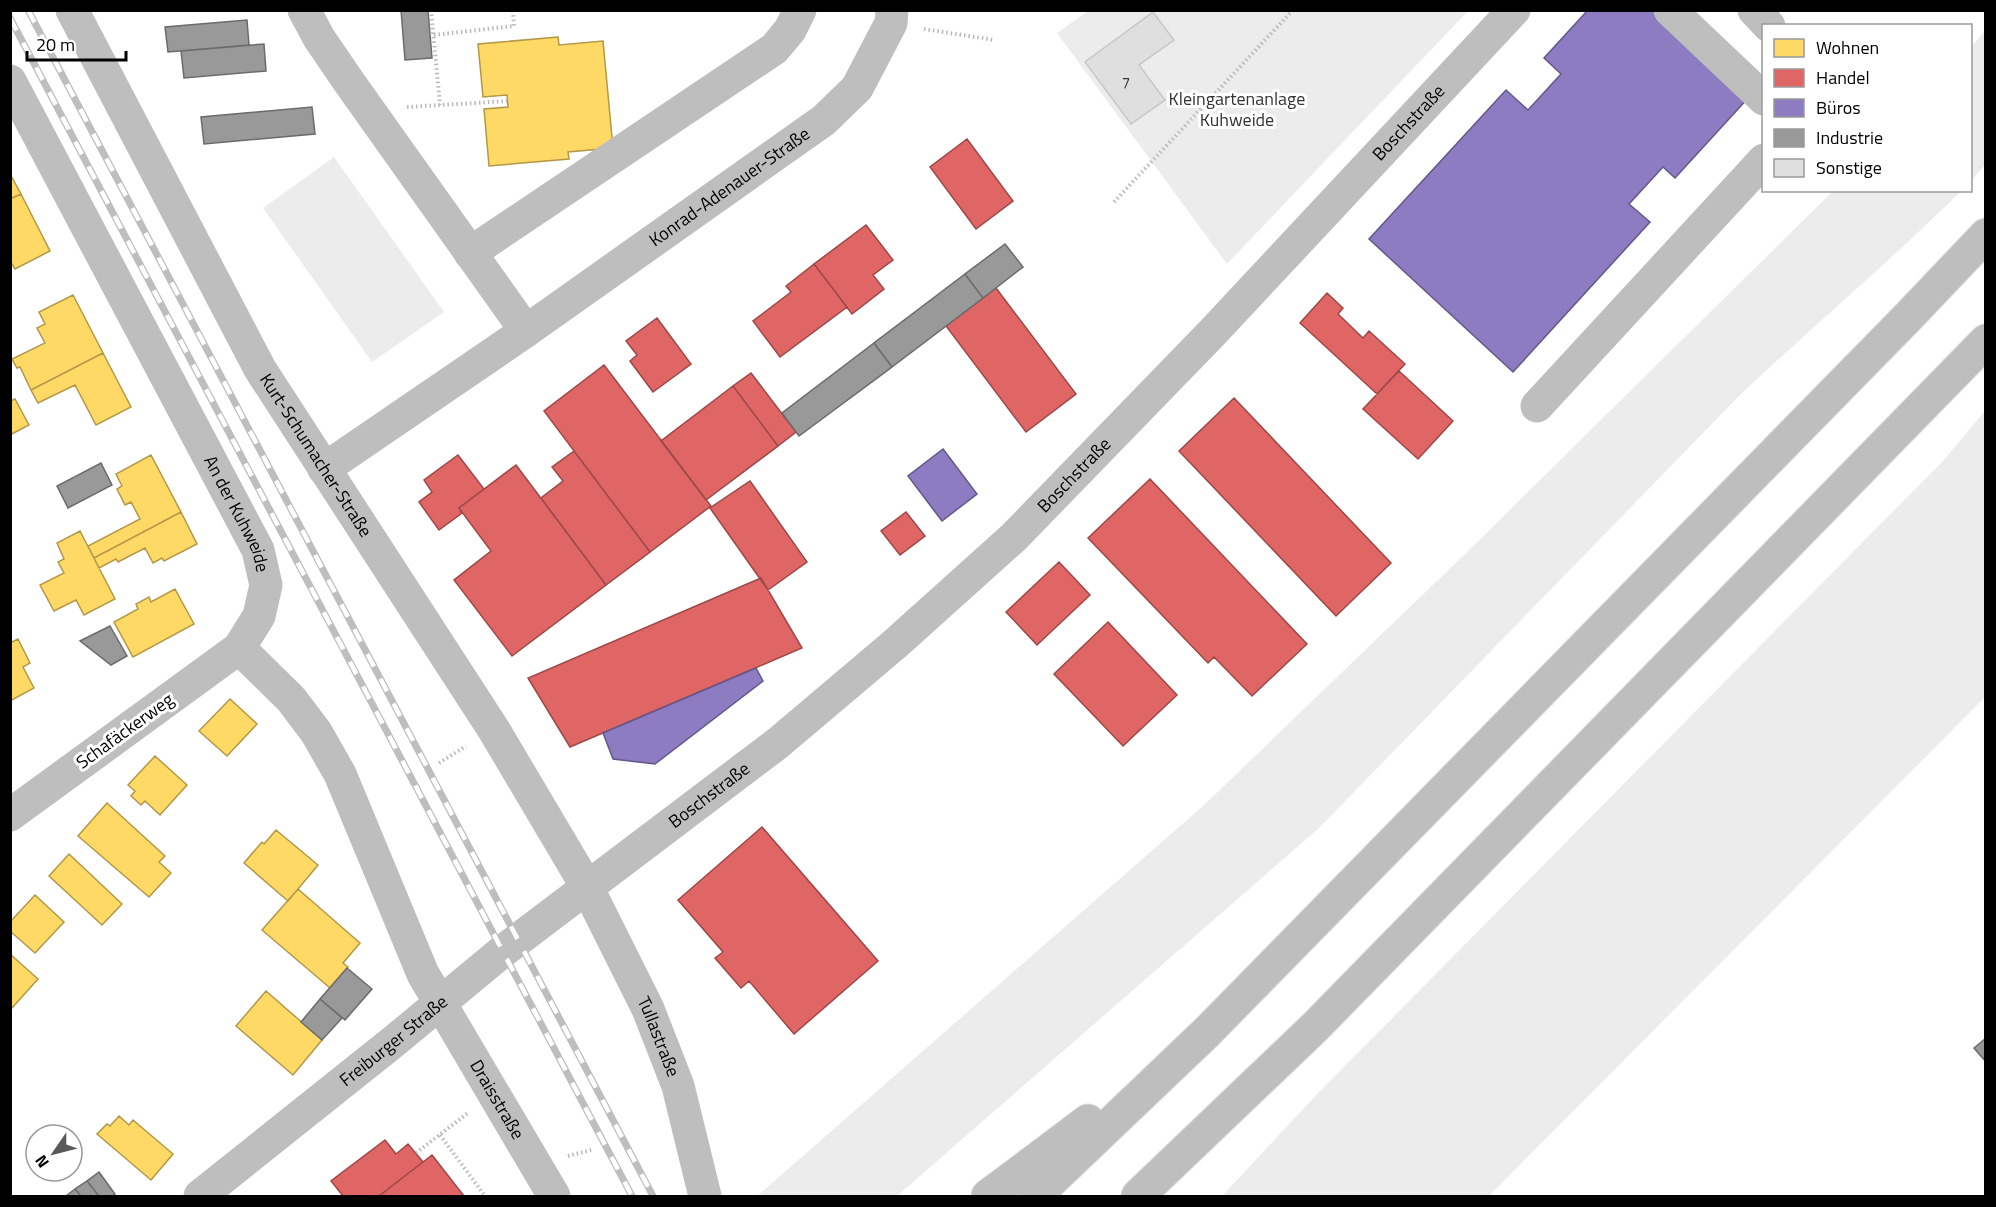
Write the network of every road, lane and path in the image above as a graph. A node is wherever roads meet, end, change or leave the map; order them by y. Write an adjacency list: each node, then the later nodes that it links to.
1 (72, 10): 26 (main road, Kurt-Schumacher-Straße)
2 (304, 10): 18 (main road)
3 (431, 10): 12 (path)
4 (513, 10): 12 (path)
5 (800, 10): 22 (main road)
6 (1293, 10): 20 (path)
7 (1514, 10): 29 (main road, Boschstraße)
8 (1670, 10): 15 (main road)
9 (1754, 10): 11 (main road)
10 (891, 17): 13 (path); 23 (main road, Konrad-Adenauer-Straße)
11 (1767, 24)
12 (434, 35): 17 (path)
13 (994, 40)
14 (10, 81): 27 (main road, An der Kuhweide)
15 (1762, 97)
16 (508, 101): 17 (path)
17 (440, 105): 18 (path)
18 (367, 109): 22 (main road)
19 (1762, 162): 25 (main road)
20 (1114, 202)
21 (1986, 235): 31 (main road)
22 (470, 253): 23 (main road)
23 (526, 331): 26 (main road, Konrad-Adenauer-Straße)
24 (1986, 341): 41 (main road)
25 (1537, 406)
26 (324, 469): 29 (main road, Kurt-Schumacher-Straße)
27 (239, 648): 28 (main road, Schafäckerweg); 30 (main road)
28 (10, 815)
29 (587, 887): 30 (main road, Freiburger Straße); 38 (main road, Tullastraße)
30 (440, 1004): 32 (main road, Draisstraße); 35 (main road, Freiburger Straße)
31 (1207, 1032): 39 (main road); 40 (main road)
32 (492, 1094): 33 (path); 37 (main road, Draisstraße)
33 (440, 1135): 34 (path); 36 (path)
34 (416, 1153)
35 (200, 1197)
36 (485, 1197)
37 (554, 1197)
38 (705, 1197)
39 (988, 1197)
40 (1035, 1197)
41 (1138, 1197)

